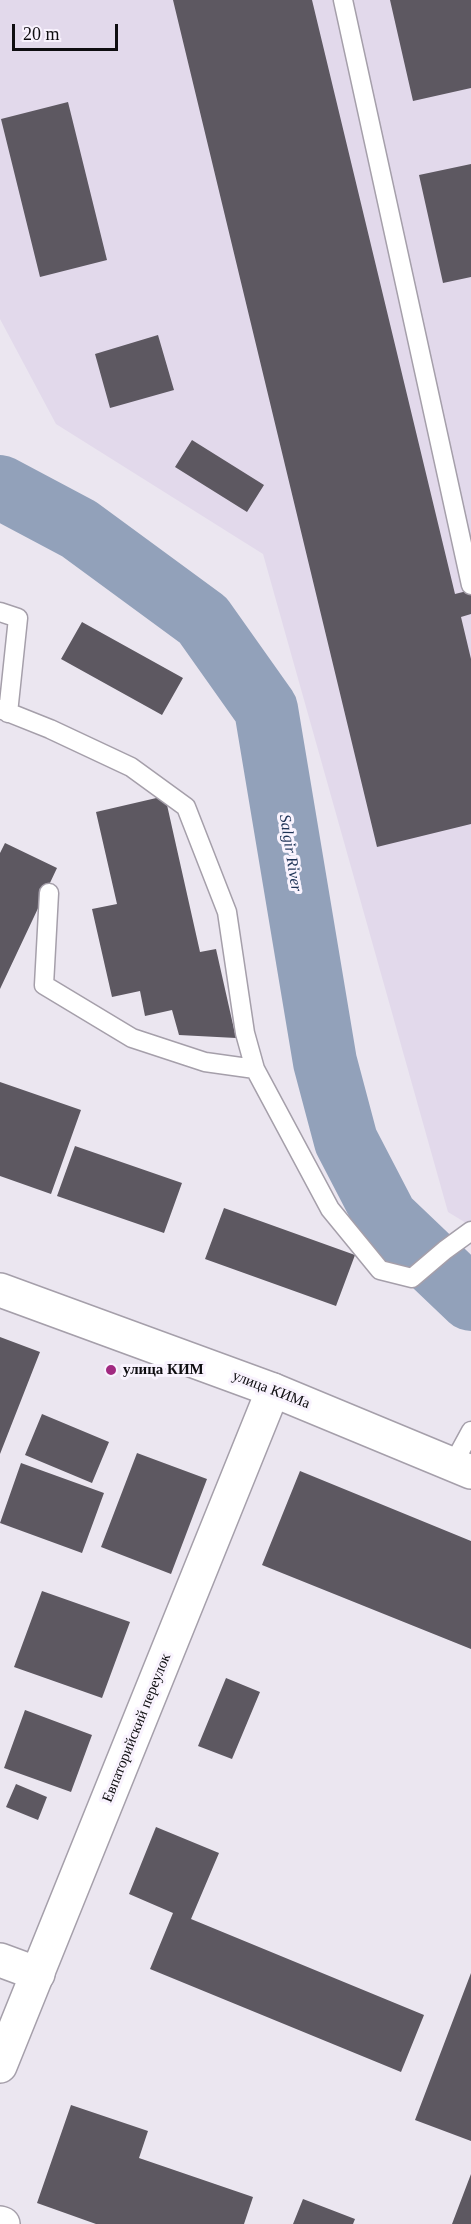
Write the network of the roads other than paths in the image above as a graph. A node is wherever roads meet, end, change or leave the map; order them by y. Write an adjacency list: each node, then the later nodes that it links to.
1 (344, 0): 2 (lane)
2 (471, 585)
3 (0, 612): 4 (lane)
4 (4, 711): 6 (lane)
5 (49, 893): 6 (lane)
6 (255, 1069): 7 (lane)
7 (471, 1231)
8 (0, 1290): 9 (street, улица КИМа)
9 (273, 1390): 11 (street, улица КИМа); 13 (street, Евпаторийский переулок)
10 (471, 1431): 11 (lane)
11 (462, 1468)
12 (0, 1960): 13 (street)
13 (38, 1974): 14 (street, Евпаторийский переулок)
14 (0, 2066)

